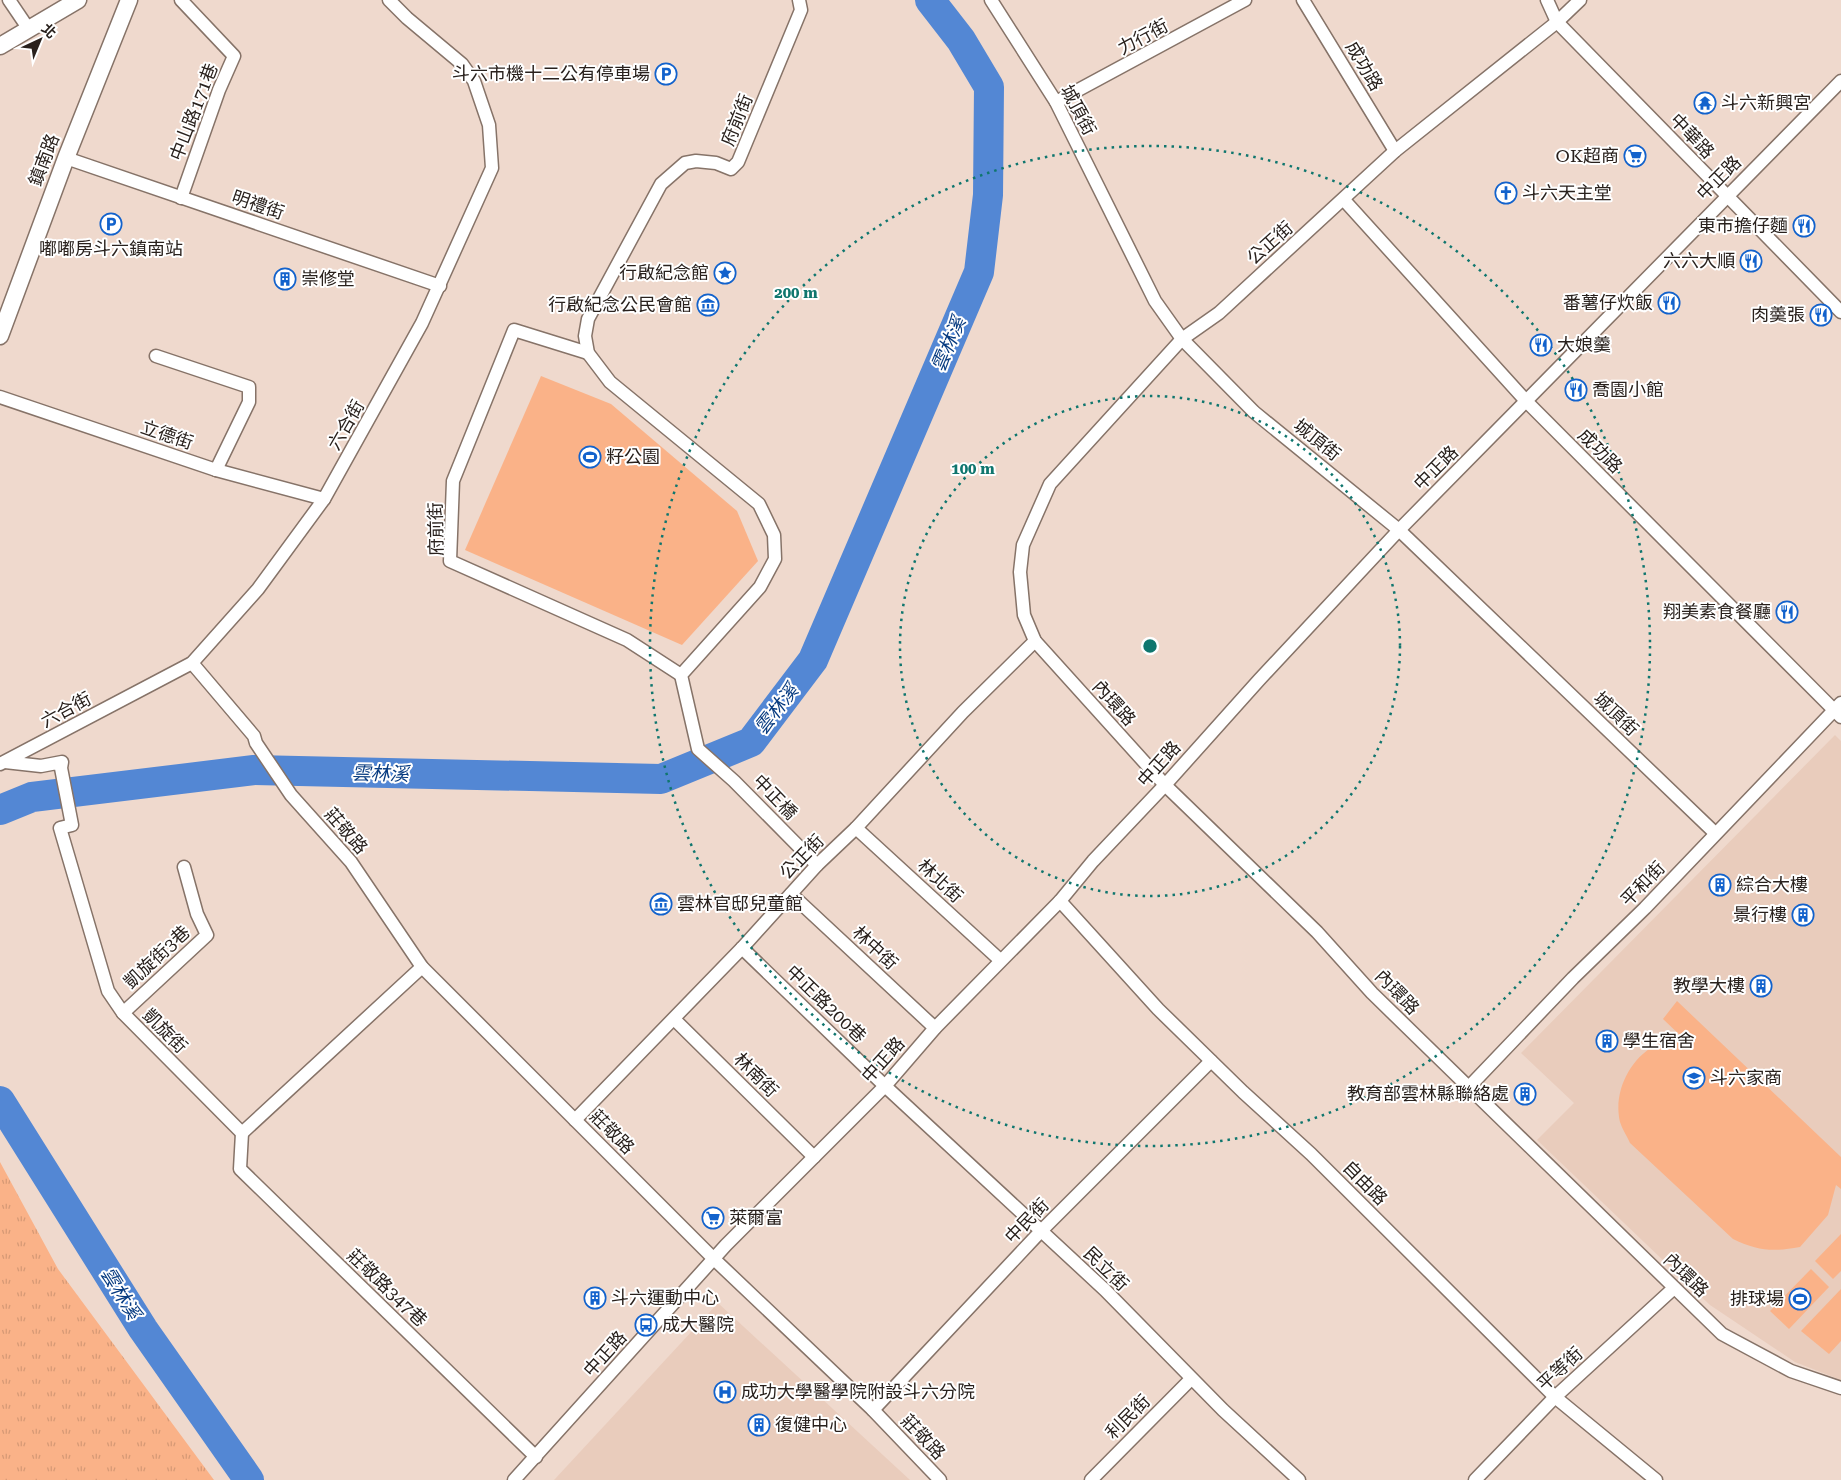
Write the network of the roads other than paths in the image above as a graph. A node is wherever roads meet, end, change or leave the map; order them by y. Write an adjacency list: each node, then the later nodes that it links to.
1 (9, 0): 13 (street)
2 (78, 0): 13 (street)
3 (129, 0): 18 (street, 鎮南路)
4 (181, 0): 20 (street, 中山路171巷)
5 (389, 0): 22 (street, 六合街)
6 (992, 0): 16 (street, 城頂街)
7 (1245, 0): 16 (street, 力行街)
8 (1303, 0): 17 (street, 成功路)
9 (1547, 0): 12 (street, 中華路)
10 (1580, 0): 12 (street, 公正街)
11 (800, 5): 26 (street, 府前街)
12 (1557, 22): 17 (street, 公正街); 19 (street, 中華路)
13 (28, 28): 14 (street)
14 (0, 46)
15 (1841, 81): 19 (street, 中正路)
16 (1056, 102): 25 (street, 城頂街)
17 (1395, 151): 21 (street, 公正街)
18 (66, 158): 20 (street, 明禮街); 24 (street, 鎮南路)
19 (1726, 196): 23 (street, 中華路); 29 (street, 中正路)
20 (182, 198): 22 (street, 明禮街)
21 (1344, 200): 25 (street, 公正街); 29 (street, 成功路)
22 (440, 286): 31 (street, 六合街)
23 (1841, 312)
24 (0, 336)
25 (1182, 339): 32 (street, 城頂街); 33 (street, 公正街)
26 (588, 353): 36 (street); 36 (street, 府前街)
27 (156, 356): 30 (street)
28 (0, 397): 30 (street, 立德街)
29 (1526, 401): 32 (street, 中正路); 37 (street, 成功路)
30 (216, 470): 31 (street, 立德街)
31 (324, 499): 35 (street, 六合街)
32 (1400, 530): 39 (street, 中正路); 41 (street, 城頂街)
33 (1023, 545): 34 (street, 內環路)
34 (1034, 641): 39 (street, 內環路); 40 (street, 公正街)
35 (192, 664): 38 (street, 六合街); 48 (street, 莊敬路)
36 (681, 675): 42 (street, 中正橋)
37 (1839, 710): 41 (street, 平和街)
38 (3, 763): 49 (street, 凱旋街)
39 (1165, 785): 45 (street, 中正路); 54 (street, 內環路)
40 (856, 828): 42 (street, 公正街); 47 (street, 林北街)
41 (1715, 833): 54 (street, 平和街)
42 (817, 865): 44 (street, 公正街)
43 (184, 867): 49 (street, 凱旋街3巷)
44 (791, 894): 46 (street, 公正街); 51 (street, 林中街)
45 (1060, 901): 47 (street, 中正路); 52 (street, 自由路)
46 (742, 948): 50 (street, 公正街); 53 (street, 中正路200巷)
47 (1000, 960): 51 (street, 中正路)
48 (422, 967): 55 (street, 莊敬路); 56 (street)
49 (123, 1013): 56 (street, 凱旋街)
50 (674, 1019): 55 (street, 公正街); 57 (street, 林南街)
51 (935, 1028): 53 (street, 中正路)
52 (1211, 1061): 58 (street, 中民街); 63 (street, 自由路)
53 (886, 1086): 57 (street, 中正路); 58 (street, 民立街)
54 (1468, 1088): 60 (street, 內環路)
55 (575, 1120): 59 (street, 莊敬路)
56 (242, 1133): 65 (street, 莊敬路347巷)
57 (814, 1157): 59 (street, 中正路)
58 (1041, 1231): 61 (street, 民立街); 64 (street, 中民街)
59 (714, 1259): 64 (street, 莊敬路); 65 (street, 中正路)
60 (1674, 1288): 62 (street, 內環路); 63 (street, 平等街)
61 (1191, 1379): 68 (street, 利民街); 69 (street, 民立街)
62 (1841, 1388)
63 (1555, 1397): 70 (street, 平等街); 71 (street, 自由路)
64 (872, 1410): 67 (street, 莊敬路)
65 (536, 1457): 66 (street, 中正路)
66 (514, 1480)
67 (940, 1480)
68 (1091, 1480)
69 (1299, 1480)
70 (1475, 1480)
71 (1656, 1480)

